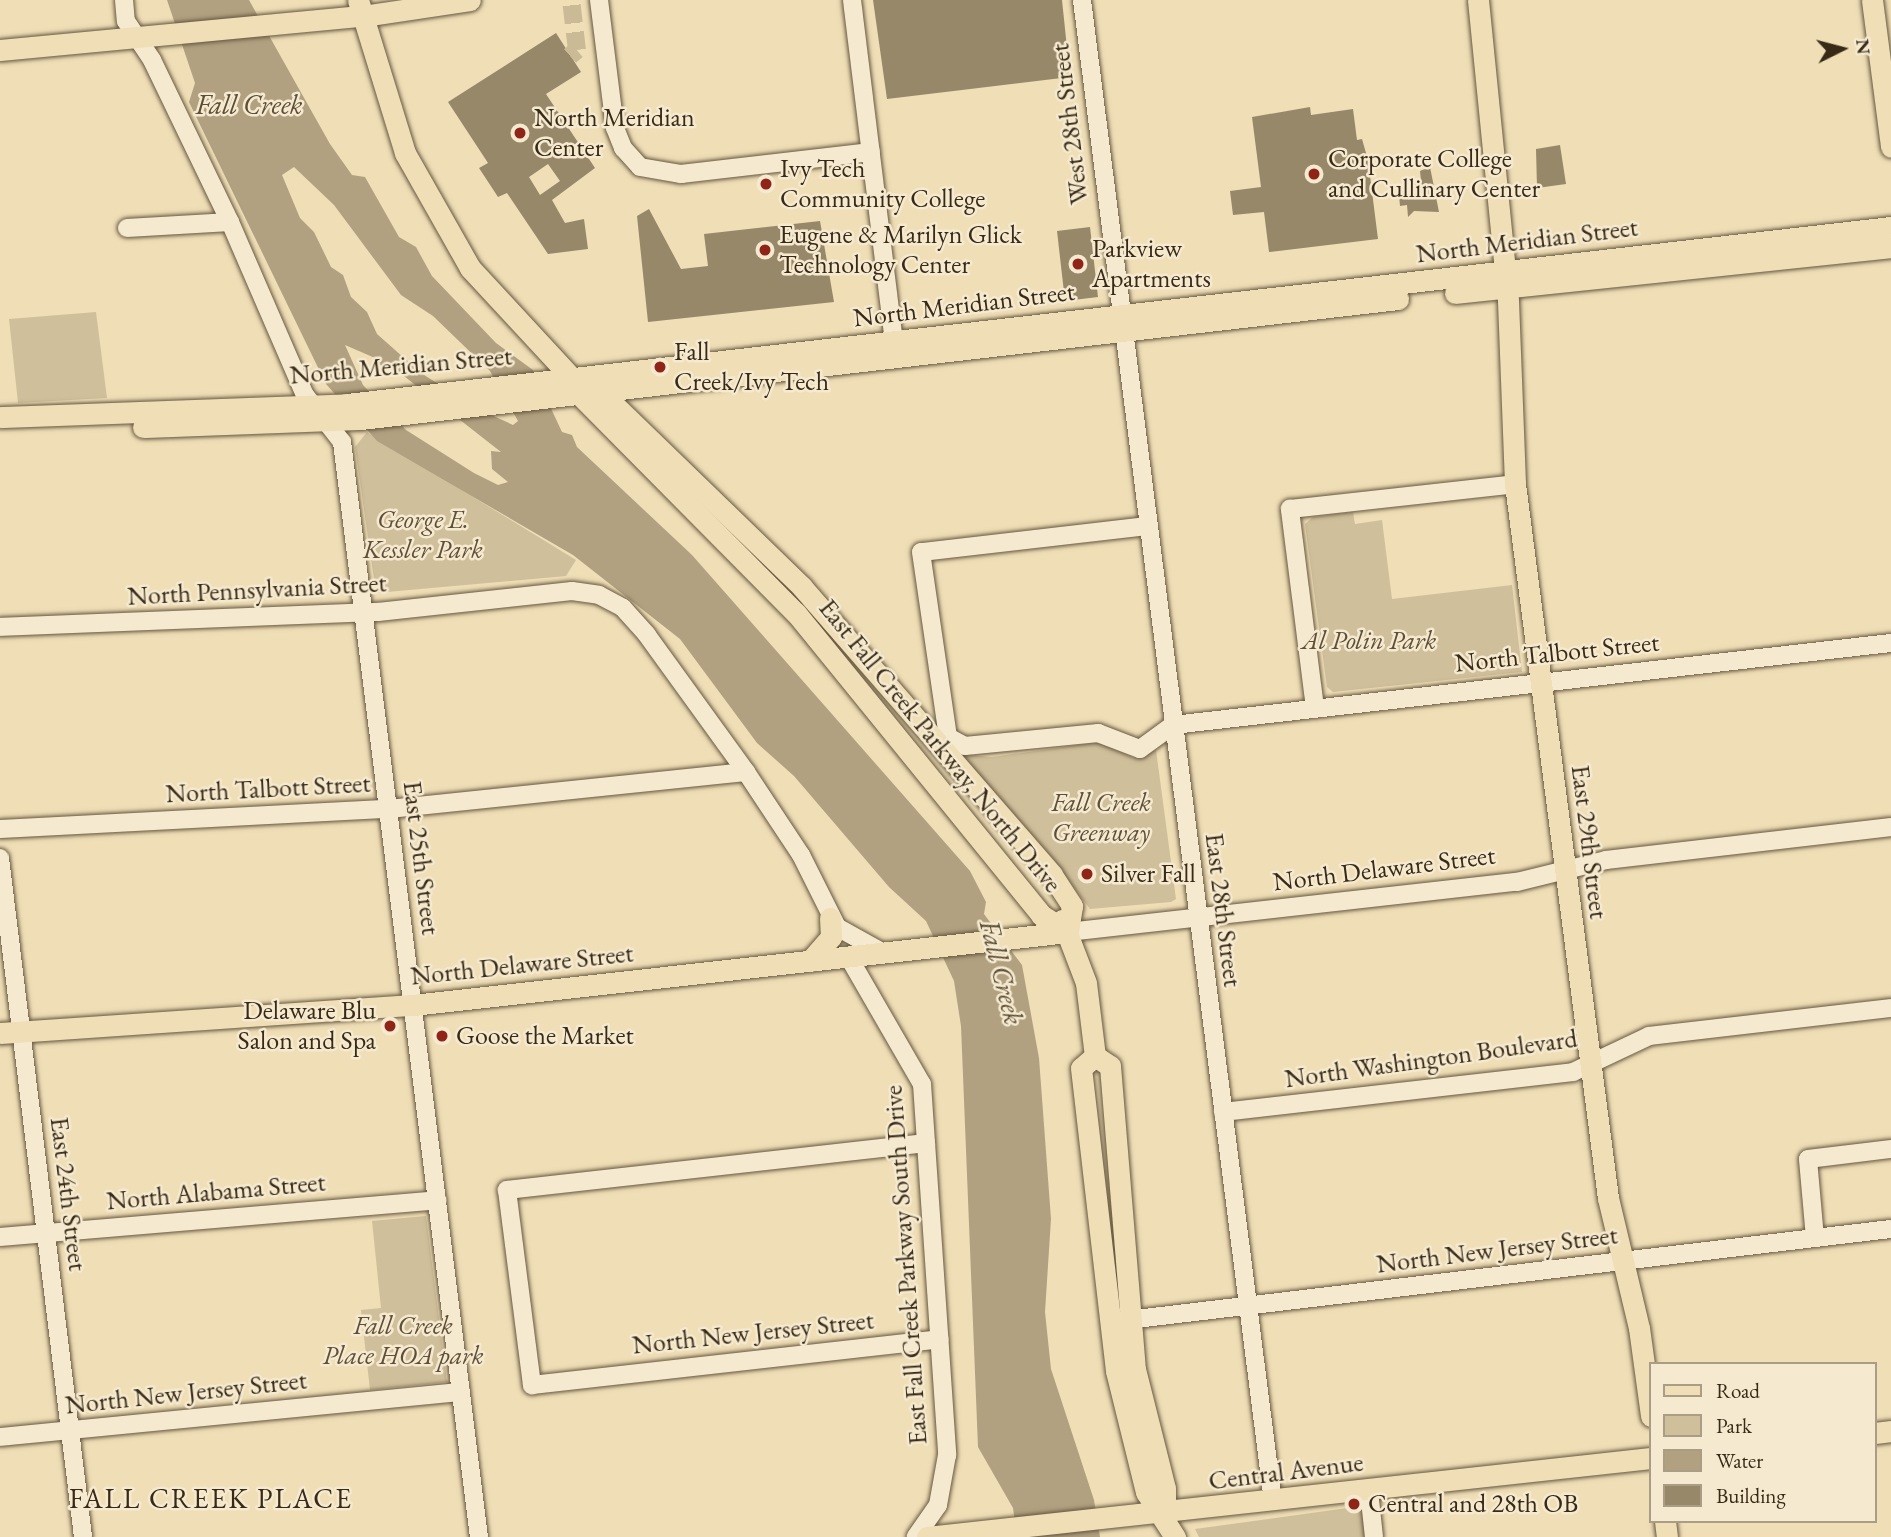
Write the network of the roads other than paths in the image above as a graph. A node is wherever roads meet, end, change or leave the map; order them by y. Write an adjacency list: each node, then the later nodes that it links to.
1 (124, 0): 9 (street, East 25th Street)
2 (470, 0): 8 (main road)
3 (600, 0): 12 (street)
4 (852, 0): 12 (street)
5 (1082, 0): 18 (street, West 28th Street)
6 (1478, 0): 17 (main road, East 29th Street)
7 (1872, 0): 11 (main road)
8 (361, 8): 9 (main road); 20 (main road)
9 (147, 38): 10 (main road); 13 (street, East 25th Street)
10 (0, 50)
11 (1891, 148)
12 (871, 152): 19 (street)
13 (230, 222): 15 (street); 22 (street, East 25th Street)
14 (1891, 227): 17 (main road, North Meridian Street)
15 (127, 228)
16 (1891, 247): 17 (main road, North Meridian Street)
17 (1506, 280): 18 (main road, North Meridian Street); 26 (main road, East 29th Street)
18 (1121, 325): 19 (main road, North Meridian Street); 21 (main road, North Meridian Street); 27 (street, East 28th Street)
19 (894, 341): 20 (main road, North Meridian Street)
20 (568, 390): 21 (main road, East Fall Creek Parkway, North Drive); 22 (main road, North Meridian Street); 24 (main road, North Meridian Street); 42 (main road, East Fall Creek Parkway, North Drive)
21 (603, 394): 42 (main road, East Fall Creek Parkway, North Drive)
22 (312, 404): 23 (main road, North Meridian Street); 24 (street, East 25th Street)
23 (0, 417)
24 (328, 421): 25 (main road, North Meridian Street); 28 (street, East 25th Street)
25 (0, 431)
26 (1515, 484): 31 (main road, East 29th Street); 32 (street)
27 (1147, 526): 33 (street, East 28th Street); 33 (street, North Talbott Street)
28 (364, 612): 29 (street, North Pennsylvania Street); 34 (street, North Pennsylvania Street); 35 (street, East 25th Street)
29 (0, 627)
30 (1891, 643): 31 (street, North Talbott Street)
31 (1541, 681): 32 (street, North Talbott Street); 39 (main road, East 29th Street)
32 (1315, 708): 33 (street, North Talbott Street)
33 (1173, 725): 41 (street, East 28th Street)
34 (746, 772): 35 (street, North Talbott Street); 40 (street)
35 (388, 809): 37 (street, North Talbott Street); 46 (street, East 25th Street)
36 (1891, 827): 39 (street, North Delaware Street)
37 (0, 830)
38 (0, 858): 48 (street, East 24th Street)
39 (1564, 870): 41 (street, North Delaware Street); 50 (main road, East 29th Street)
40 (830, 918): 43 (street); 45 (main road)
41 (1197, 918): 42 (street, North Delaware Street); 51 (street, East 28th Street)
42 (1068, 932): 43 (main road, North Delaware Street); 61 (main road)
43 (885, 950): 44 (main road, North Delaware Street)
44 (848, 956): 45 (main road, North Delaware Street); 52 (street, East Fall Creek Parkway South Drive)
45 (810, 961): 46 (main road, North Delaware Street)
46 (413, 1006): 48 (main road, North Delaware Street); 54 (street, East 25th Street)
47 (1891, 1008): 50 (street, North Washington Boulevard)
48 (22, 1031): 49 (main road, North Delaware Street); 56 (street, East 24th Street)
49 (0, 1033)
50 (1590, 1066): 51 (street, North Washington Boulevard); 59 (main road, East 29th Street)
51 (1223, 1112): 60 (street, East 28th Street)
52 (926, 1143): 62 (street, East Fall Creek Parkway South Drive); 62 (street, North New Jersey Street)
53 (1891, 1149): 58 (street)
54 (437, 1200): 56 (street, North Alabama Street); 63 (street, East 25th Street)
55 (1891, 1229): 58 (street, North New Jersey Street)
56 (47, 1233): 57 (street, North Alabama Street); 65 (street, East 24th Street)
57 (0, 1237)
58 (1815, 1238): 59 (street, North New Jersey Street)
59 (1622, 1262): 60 (street, North New Jersey Street); 64 (main road, East 29th Street)
60 (1248, 1306): 61 (street, North New Jersey Street); 69 (street, East 28th Street)
61 (1119, 1321): 71 (main road)
62 (939, 1339): 70 (street, East Fall Creek Parkway South Drive)
63 (461, 1392): 65 (street, North New Jersey Street); 74 (street, East 25th Street)
64 (1650, 1411)
65 (71, 1430): 66 (street, North New Jersey Street); 73 (street, East 24th Street)
66 (0, 1437)
67 (1650, 1458): 68 (main road, Central Avenue)
68 (1369, 1490): 69 (main road, Central Avenue); 78 (street)
69 (1273, 1502): 71 (main road, Central Avenue)
70 (938, 1505): 72 (street); 75 (street, East Fall Creek Parkway South Drive)
71 (1165, 1514): 72 (main road, Central Avenue); 77 (main road)
72 (963, 1535): 76 (main road, Central Avenue)
73 (83, 1537)
74 (478, 1537)
75 (916, 1537)
76 (927, 1537)
77 (1175, 1537)
78 (1374, 1537)

